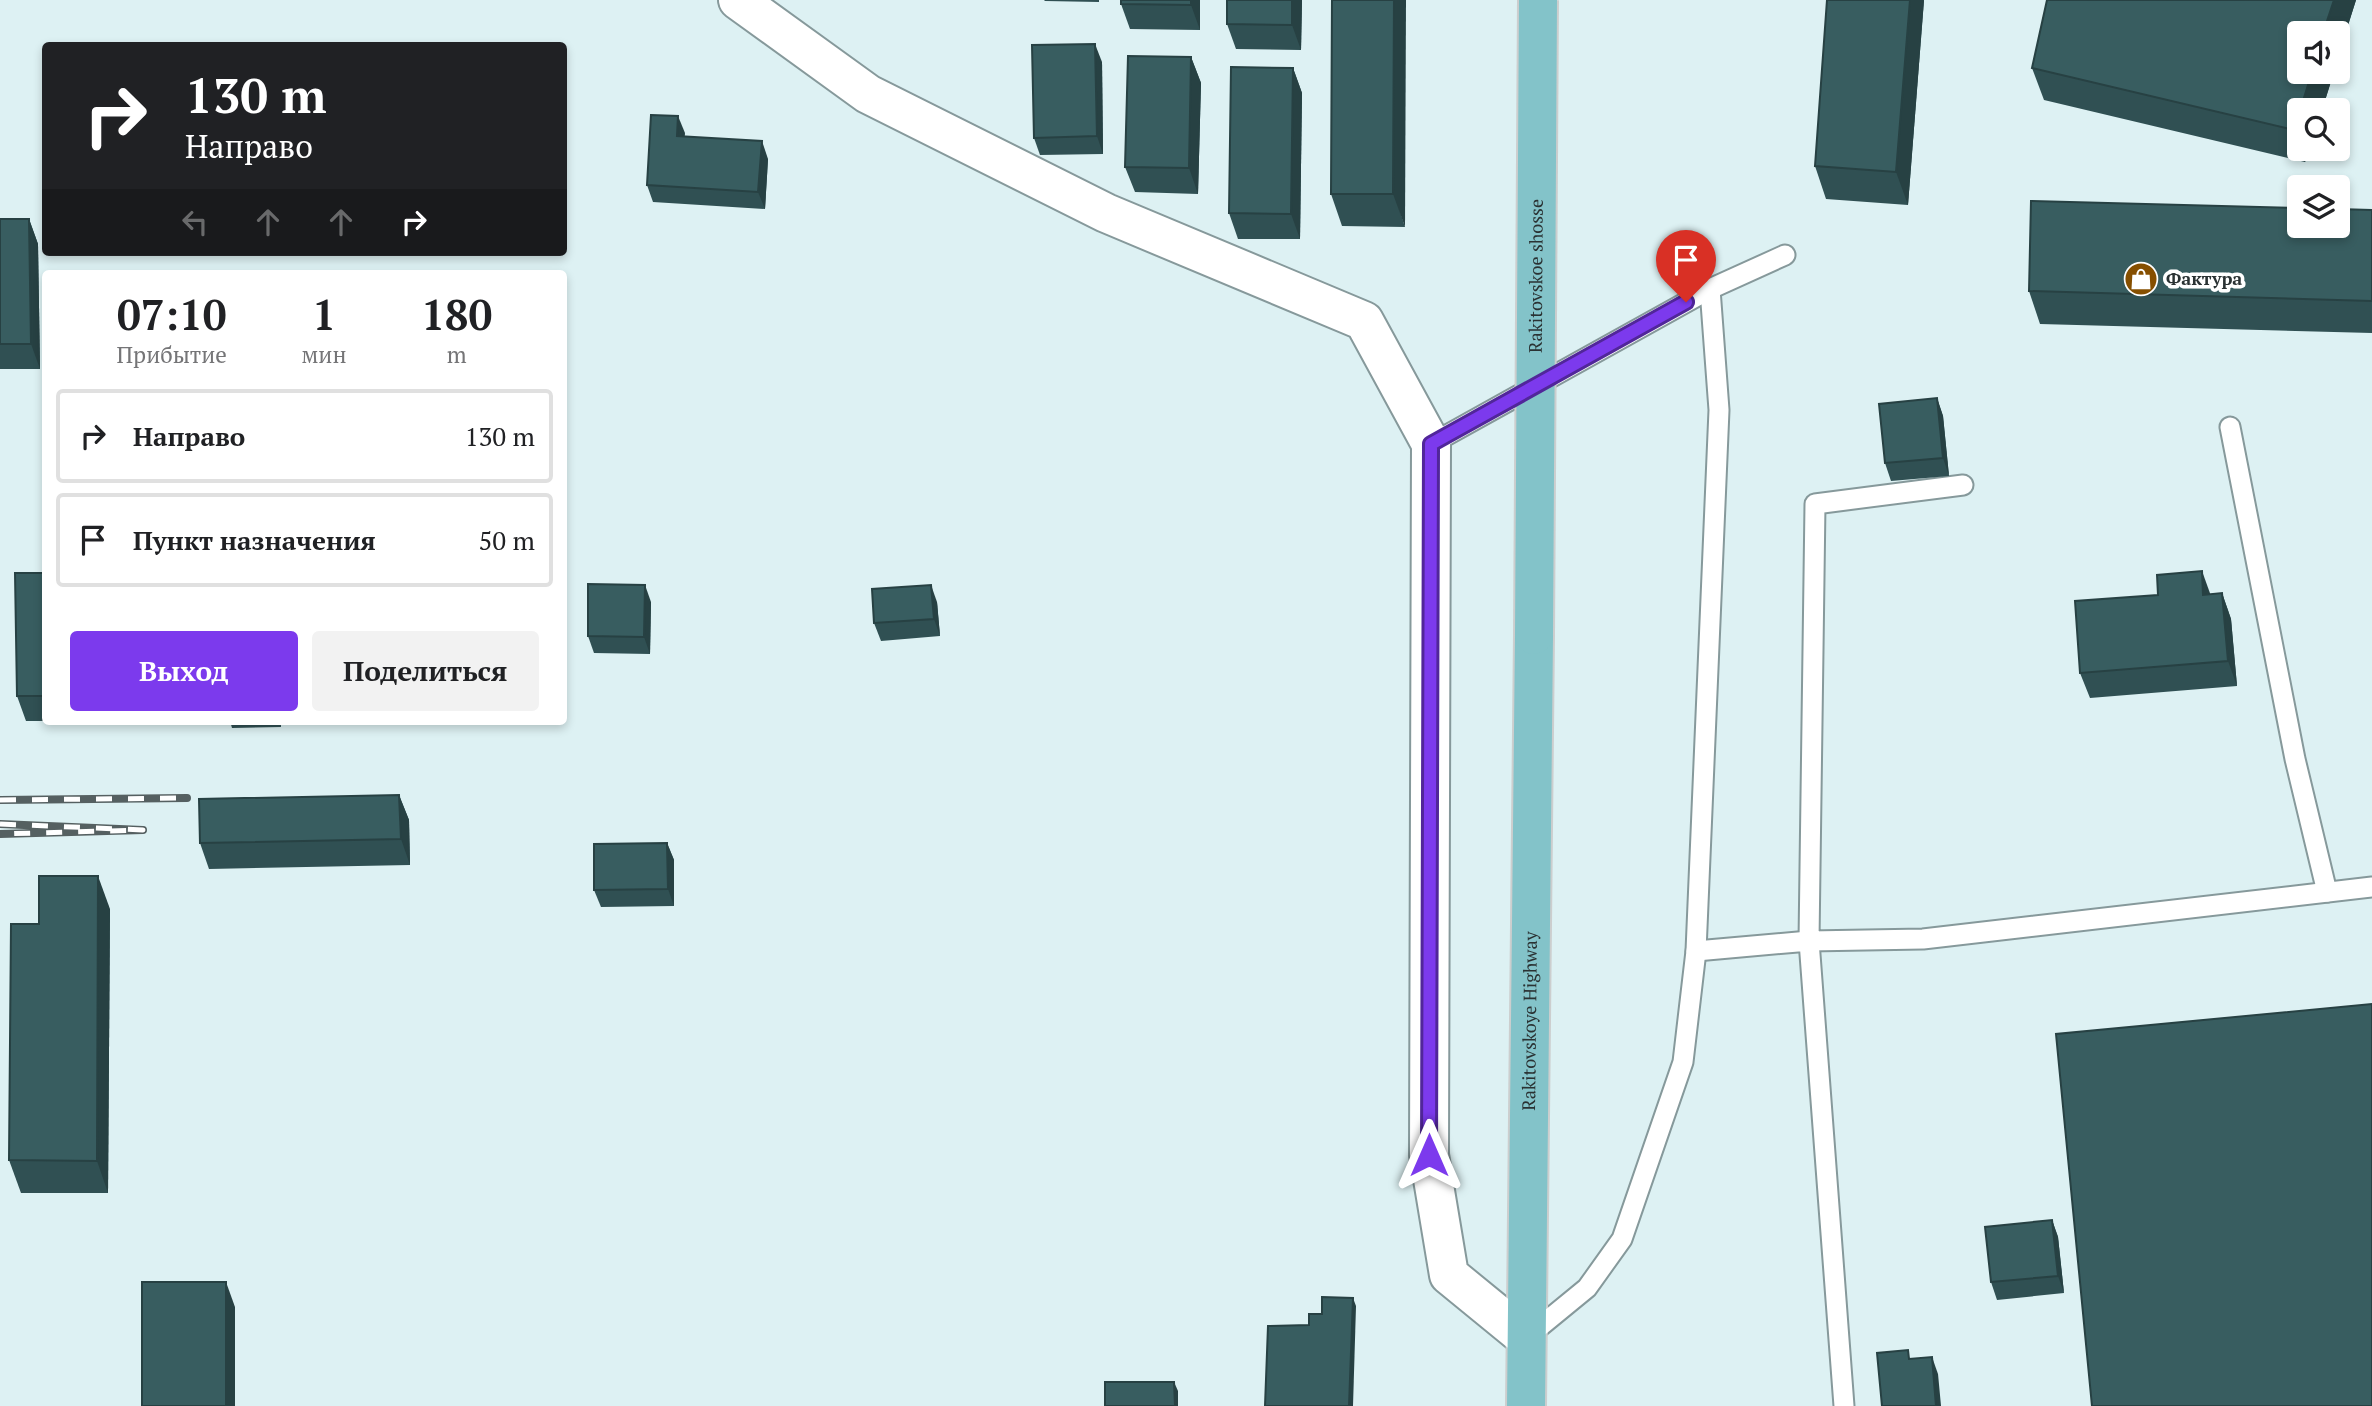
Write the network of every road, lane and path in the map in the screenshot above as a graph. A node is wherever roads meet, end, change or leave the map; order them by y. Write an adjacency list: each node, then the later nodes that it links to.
1 (738, 0): 6 (street)
2 (1538, 0): 8 (main road, Rakitovskoe shosse, bridge)
3 (1785, 255): 4 (lane)
4 (1710, 289): 6 (lane); 12 (lane)
5 (2230, 427): 10 (lane)
6 (1431, 444): 13 (street)
7 (1963, 485): 11 (lane)
8 (1534, 635): 13 (main road, Rakitovskoye Highway)
9 (2372, 887): 10 (lane)
10 (2327, 892): 11 (lane)
11 (1809, 941): 12 (lane); 15 (lane)
12 (1696, 951): 13 (lane)
13 (1526, 1338): 14 (main road, Rakitovskoye Highway)
14 (1526, 1406)
15 (1844, 1406)

